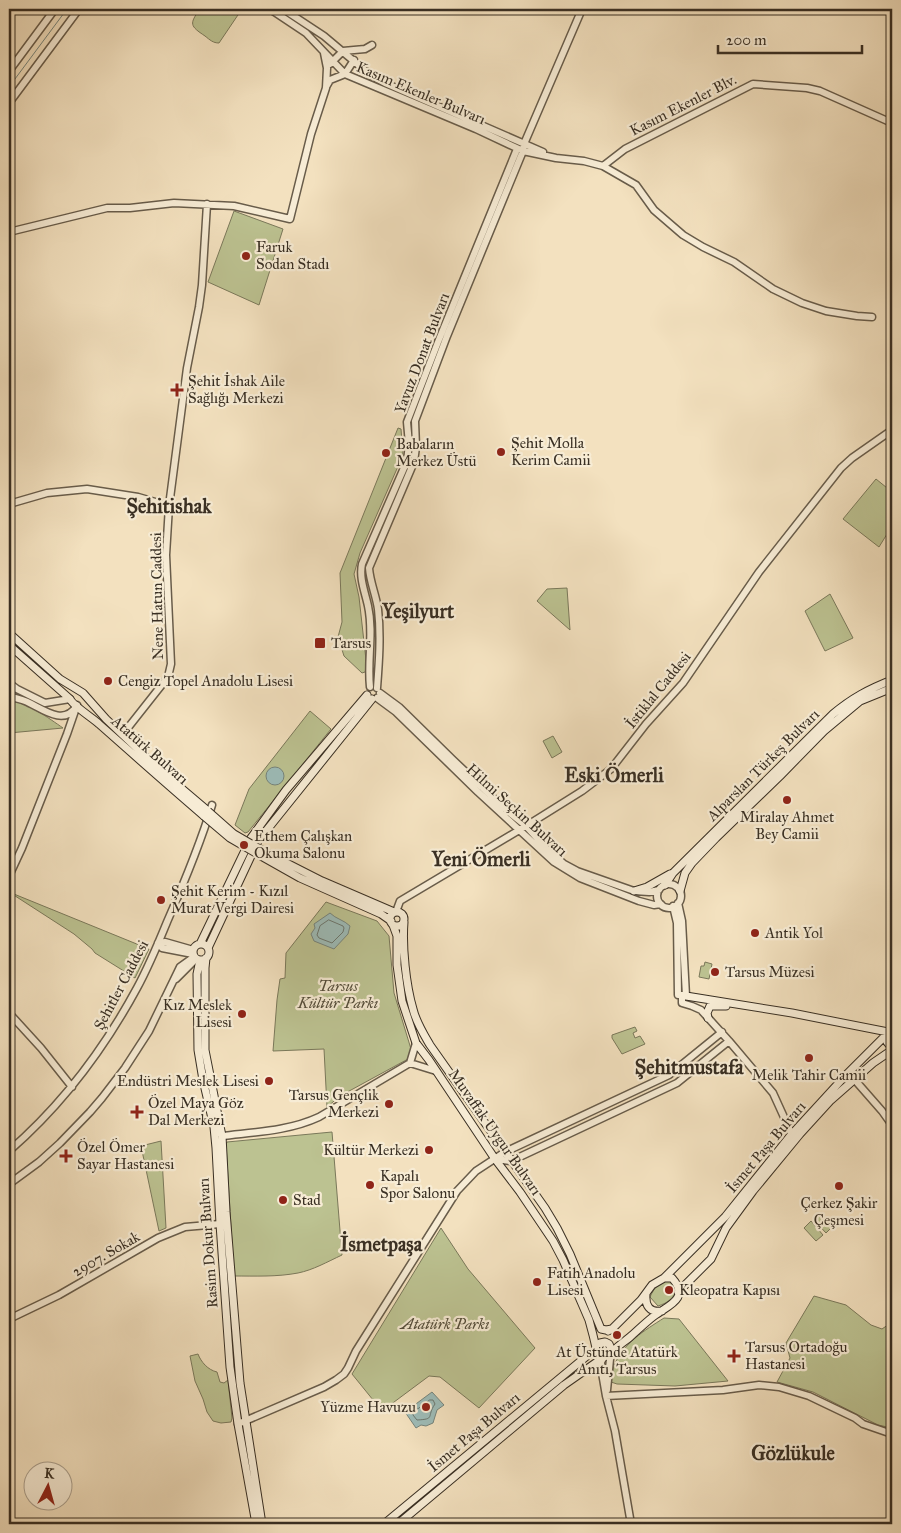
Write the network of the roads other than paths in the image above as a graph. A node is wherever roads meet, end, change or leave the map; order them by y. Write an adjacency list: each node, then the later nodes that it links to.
1 (55, 9): 12 (street)
2 (79, 9): 15 (street)
3 (270, 9): 7 (street, Kasım Ekenler Bulvarı)
4 (283, 9): 8 (street, Kasım Ekenler Bulvarı)
5 (582, 9): 17 (street, Yavuz Donat Bulvarı)
6 (372, 45): 8 (street)
7 (322, 50): 10 (street, Kasım Ekenler Bulvarı); 11 (street)
8 (343, 51): 9 (street, Kasım Ekenler Bulvarı); 10 (street)
9 (354, 60): 13 (street); 17 (street, Kasım Ekenler Bulvarı)
10 (333, 62): 11 (street); 13 (street, Kasım Ekenler Bulvarı)
11 (327, 68): 14 (street)
12 (9, 71)
13 (345, 74): 14 (street); 17 (street, Kasım Ekenler Bulvarı)
14 (326, 88): 19 (street)
15 (9, 103)
16 (892, 123): 18 (street, Kasım Ekenler Blv.)
17 (521, 148): 18 (street); 32 (street, Yavuz Donat Bulvarı); 32 (street, Yavuz Donat Bulvarı)
18 (603, 166): 21 (street)
19 (207, 204): 20 (street); 24 (street, Nene Hatun Caddesi)
20 (9, 232)
21 (872, 317)
22 (892, 430): 37 (street, İstiklal Caddesi)
23 (9, 504): 24 (street)
24 (169, 506): 35 (street, Nene Hatun Caddesi)
25 (9, 633): 30 (main road, Atatürk Bulvarı)
26 (9, 645): 33 (main road)
27 (892, 680): 41 (main road, Alparslan Türkeş Bulvarı)
28 (9, 684): 31 (street); 33 (street)
29 (892, 688): 45 (main road, Alparslan Türkeş Bulvarı)
30 (81, 693): 33 (main road); 34 (main road); 35 (main road, Atatürk Bulvarı)
31 (9, 695): 34 (street)
32 (375, 695): 37 (street, Hilmi Seçkin Bulvarı); 38 (street, Hilmi Seçkin Bulvarı); 39 (main road); 39 (main road)
33 (70, 700): 34 (main road)
34 (77, 706): 36 (main road, Atatürk Bulvarı); 42 (street)
35 (123, 734): 36 (main road, Atatürk Bulvarı)
36 (208, 811): 40 (main road, bridge); 51 (street, Şehitler Caddesi)
37 (526, 826): 38 (street, İstiklal Caddesi); 44 (street, Hilmi Seçkin Bulvarı)
38 (520, 830): 46 (street, Hilmi Seçkin Bulvarı); 48 (street, İstiklal Caddesi)
39 (254, 840): 52 (main road); 53 (main road)
40 (263, 854): 48 (main road); 50 (main road)
41 (673, 873): 43 (main road, Alparslan Türkeş Bulvarı); 44 (main road)
42 (9, 876)
43 (662, 887): 44 (street, Hilmi Seçkin Bulvarı); 45 (street); 46 (street)
44 (634, 891)
45 (680, 891): 47 (street)
46 (661, 904): 47 (street)
47 (676, 905): 55 (street)
48 (395, 912): 49 (main road); 50 (main road)
49 (404, 922): 50 (main road); 74 (main road, Muvaffak Uygur Bulvarı)
50 (392, 923): 62 (main road, Muvaffak Uygur Bulvarı)
51 (158, 943): 54 (street); 67 (street, Şehitler Caddesi)
52 (200, 944): 53 (main road); 54 (main road)
53 (208, 948): 54 (main road)
54 (197, 956): 71 (main road); 77 (street); 78 (main road, Rasim Dokur Bulvarı)
55 (684, 996): 56 (main road); 58 (street)
56 (752, 1007): 58 (main road); 59 (main road)
57 (9, 1013): 67 (street)
58 (708, 1018): 60 (street)
59 (890, 1031): 63 (main road); 72 (main road, İsmet Paşa Bulvarı)
60 (722, 1032): 61 (street); 68 (street)
61 (729, 1041): 69 (street); 72 (street)
62 (416, 1043): 64 (street); 65 (main road, Muvaffak Uygur Bulvarı)
63 (892, 1049): 66 (main road)
64 (410, 1063): 65 (street); 71 (street)
65 (436, 1071): 75 (main road, Muvaffak Uygur Bulvarı)
66 (854, 1079): 70 (street); 72 (main road)
67 (72, 1087): 73 (street, Şehitler Caddesi)
68 (641, 1088): 69 (street); 74 (street)
69 (648, 1097): 76 (street)
70 (892, 1125)
71 (222, 1136): 90 (main road)
72 (793, 1138): 79 (main road, İsmet Paşa Bulvarı); 80 (main road, İsmet Paşa Bulvarı)
73 (9, 1150)
74 (505, 1152): 75 (street); 76 (main road, Muvaffak Uygur Bulvarı)
75 (495, 1159): 76 (street); 86 (main road, Muvaffak Uygur Bulvarı); 90 (street)
76 (511, 1161): 84 (main road, Muvaffak Uygur Bulvarı)
77 (9, 1184)
78 (220, 1224): 83 (street, 2907. Sokak); 91 (main road, Rasim Dokur Bulvarı)
79 (664, 1278): 80 (main road); 81 (main road, İsmet Paşa Bulvarı)
80 (678, 1292): 82 (main road, İsmet Paşa Bulvarı)
81 (646, 1293): 82 (main road); 84 (main road, İsmet Paşa Bulvarı)
82 (663, 1310): 87 (main road, İsmet Paşa Bulvarı)
83 (9, 1319)
84 (602, 1331): 85 (main road, Muvaffak Uygur Bulvarı)
85 (607, 1342): 86 (main road); 87 (main road)
86 (596, 1350): 88 (main road); 95 (main road, İsmet Paşa Bulvarı)
87 (612, 1351): 88 (main road, İsmet Paşa Bulvarı); 89 (street)
88 (604, 1358): 89 (street); 96 (main road, İsmet Paşa Bulvarı)
89 (606, 1396): 92 (street); 97 (street)
90 (246, 1421): 91 (street); 94 (main road)
91 (238, 1424): 93 (main road, Rasim Dokur Bulvarı)
92 (892, 1434)
93 (256, 1524)
94 (262, 1524)
95 (384, 1524)
96 (398, 1524)
97 (631, 1524)

